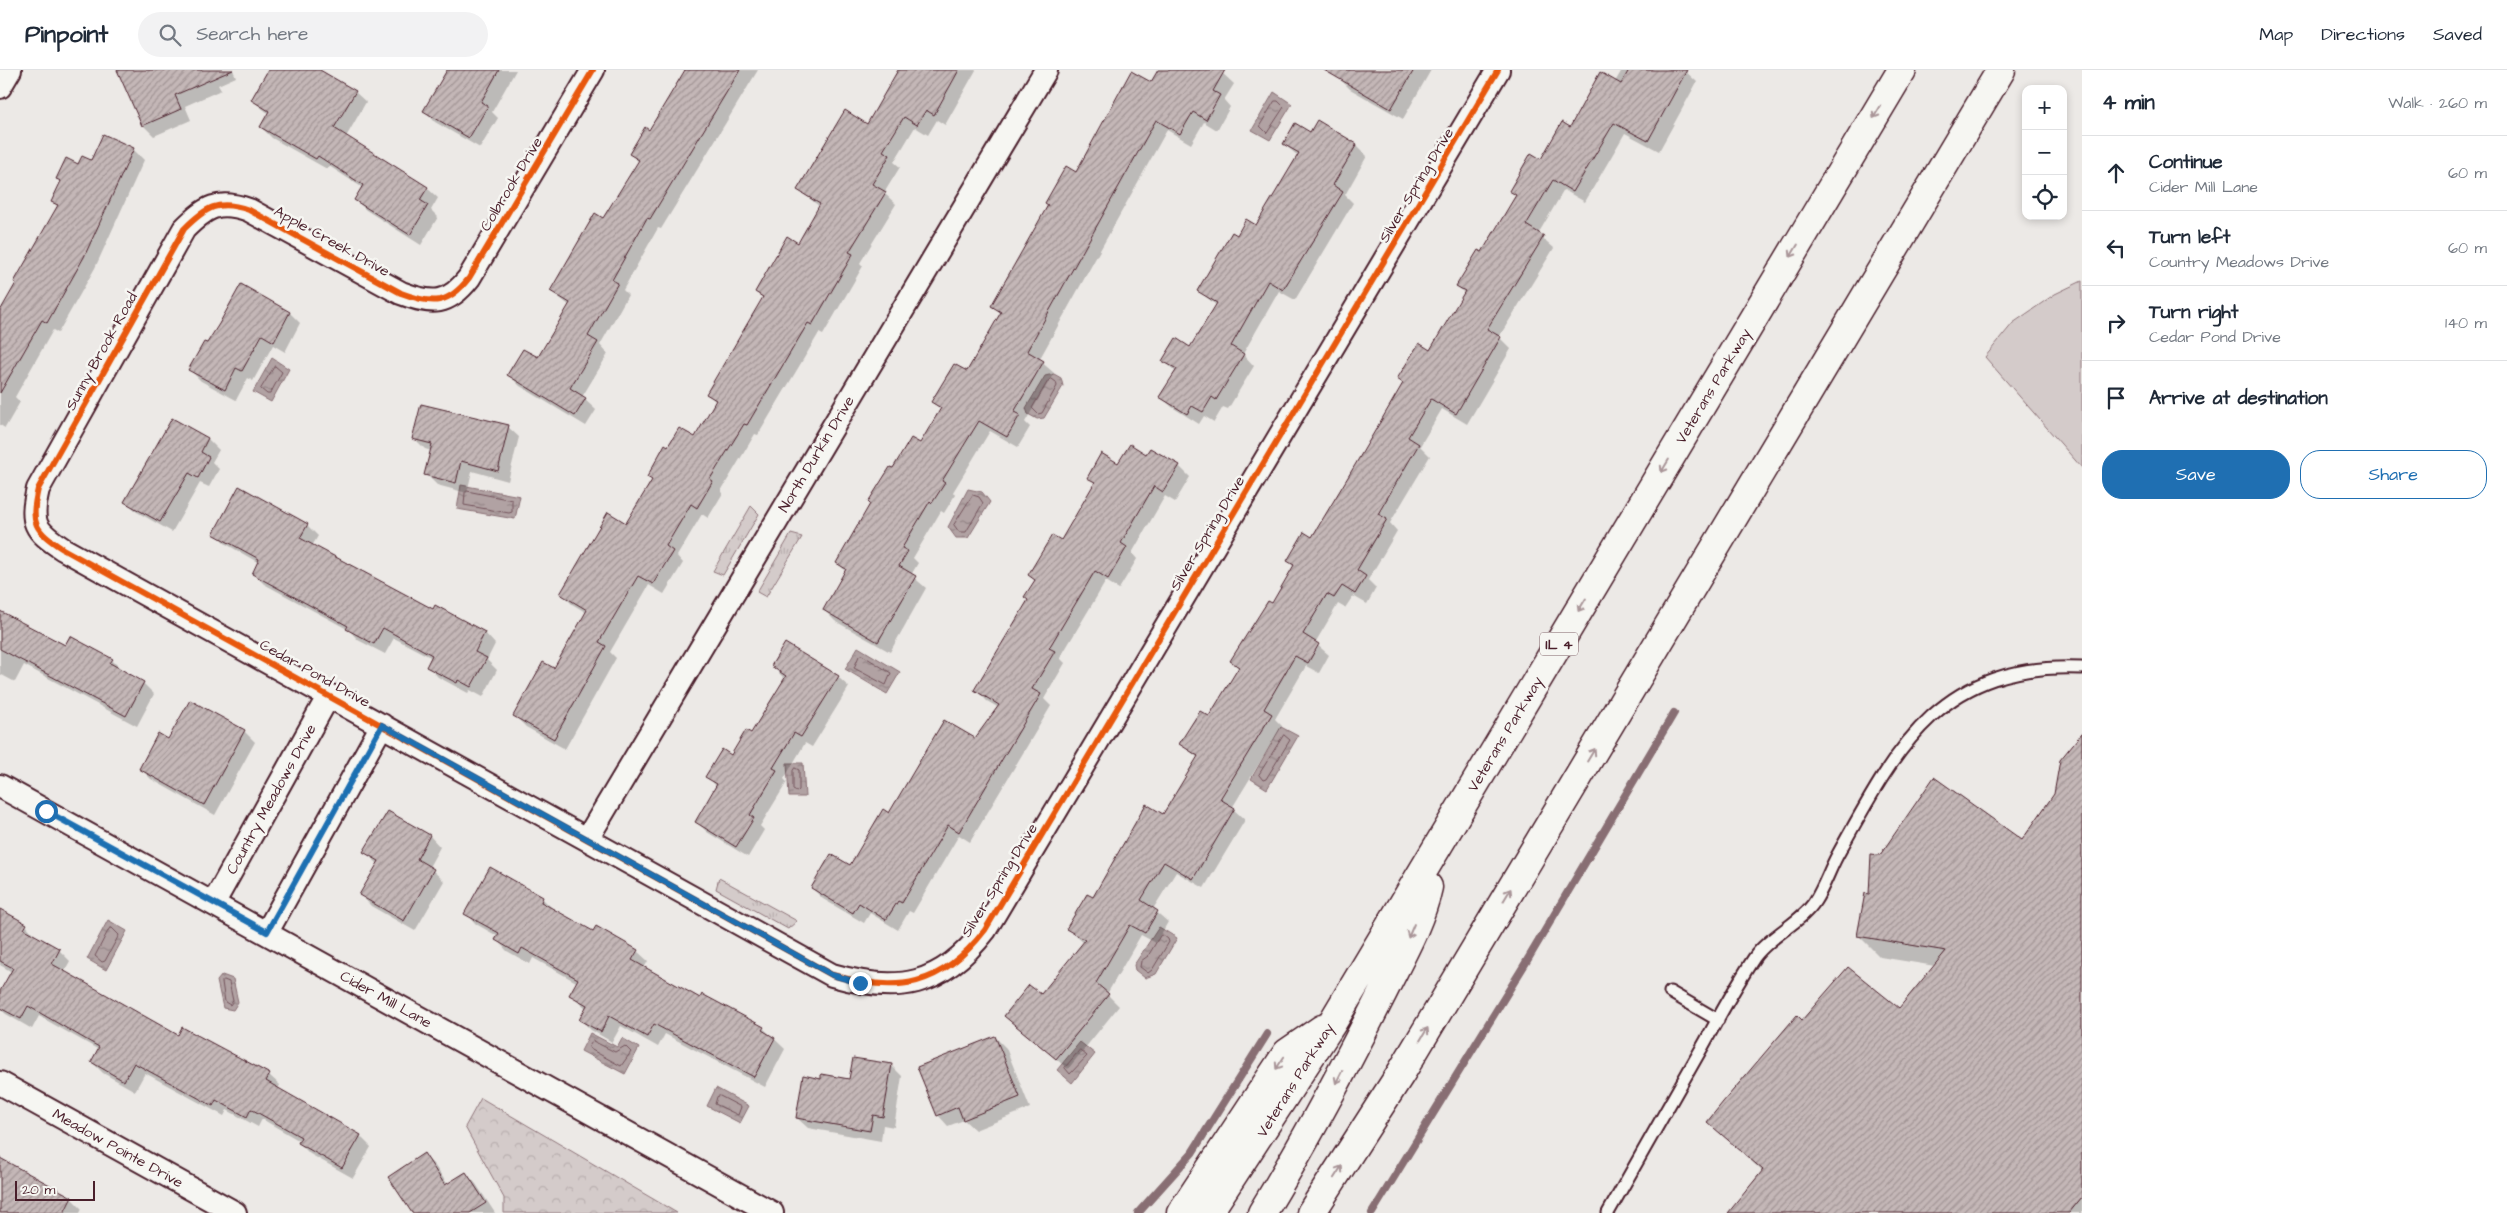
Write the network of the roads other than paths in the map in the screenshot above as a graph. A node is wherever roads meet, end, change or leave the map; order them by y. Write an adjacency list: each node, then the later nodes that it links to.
1 (10, 70): 7 (street)
2 (594, 70): 9 (street, Colbrook Drive)
3 (1046, 70): 15 (street, North Durkin Drive)
4 (1498, 70): 19 (street, Silver Spring Drive)
5 (1902, 70): 16 (highway, Veterans Parkway / IL 4, one-way to 16)
6 (2001, 70): 29 (highway, one-way to 6)
7 (0, 87)
8 (210, 197): 9 (street, Apple Creek Drive); 10 (street, Sunny Brook Road)
9 (441, 309)
10 (28, 524): 12 (street, Cedar Pond Drive)
11 (2082, 668): 21 (lane)
12 (329, 695): 13 (street, Cedar Pond Drive); 17 (street, Country Meadows Drive)
13 (382, 725): 15 (street, Cedar Pond Drive); 18 (street)
14 (0, 786): 17 (street, Cider Mill Lane)
15 (587, 839): 19 (street, Cedar Pond Drive)
16 (1436, 852): 22 (highway, Veterans Parkway / IL 4); 28 (highway, one-way to 28)
17 (213, 904): 18 (street, Cider Mill Lane)
18 (267, 932): 25 (street, Cider Mill Lane)
19 (913, 982)
20 (1670, 992): 21 (lane)
21 (1718, 1020): 30 (lane)
22 (1332, 1023): 26 (highway, one-way to 26); 27 (highway, Veterans Parkway / IL 4)
23 (0, 1083): 24 (street, Meadow Pointe Drive)
24 (235, 1213)
25 (772, 1213)
26 (1181, 1213)
27 (1208, 1213)
28 (1262, 1213)
29 (1311, 1213)
30 (1608, 1213)

